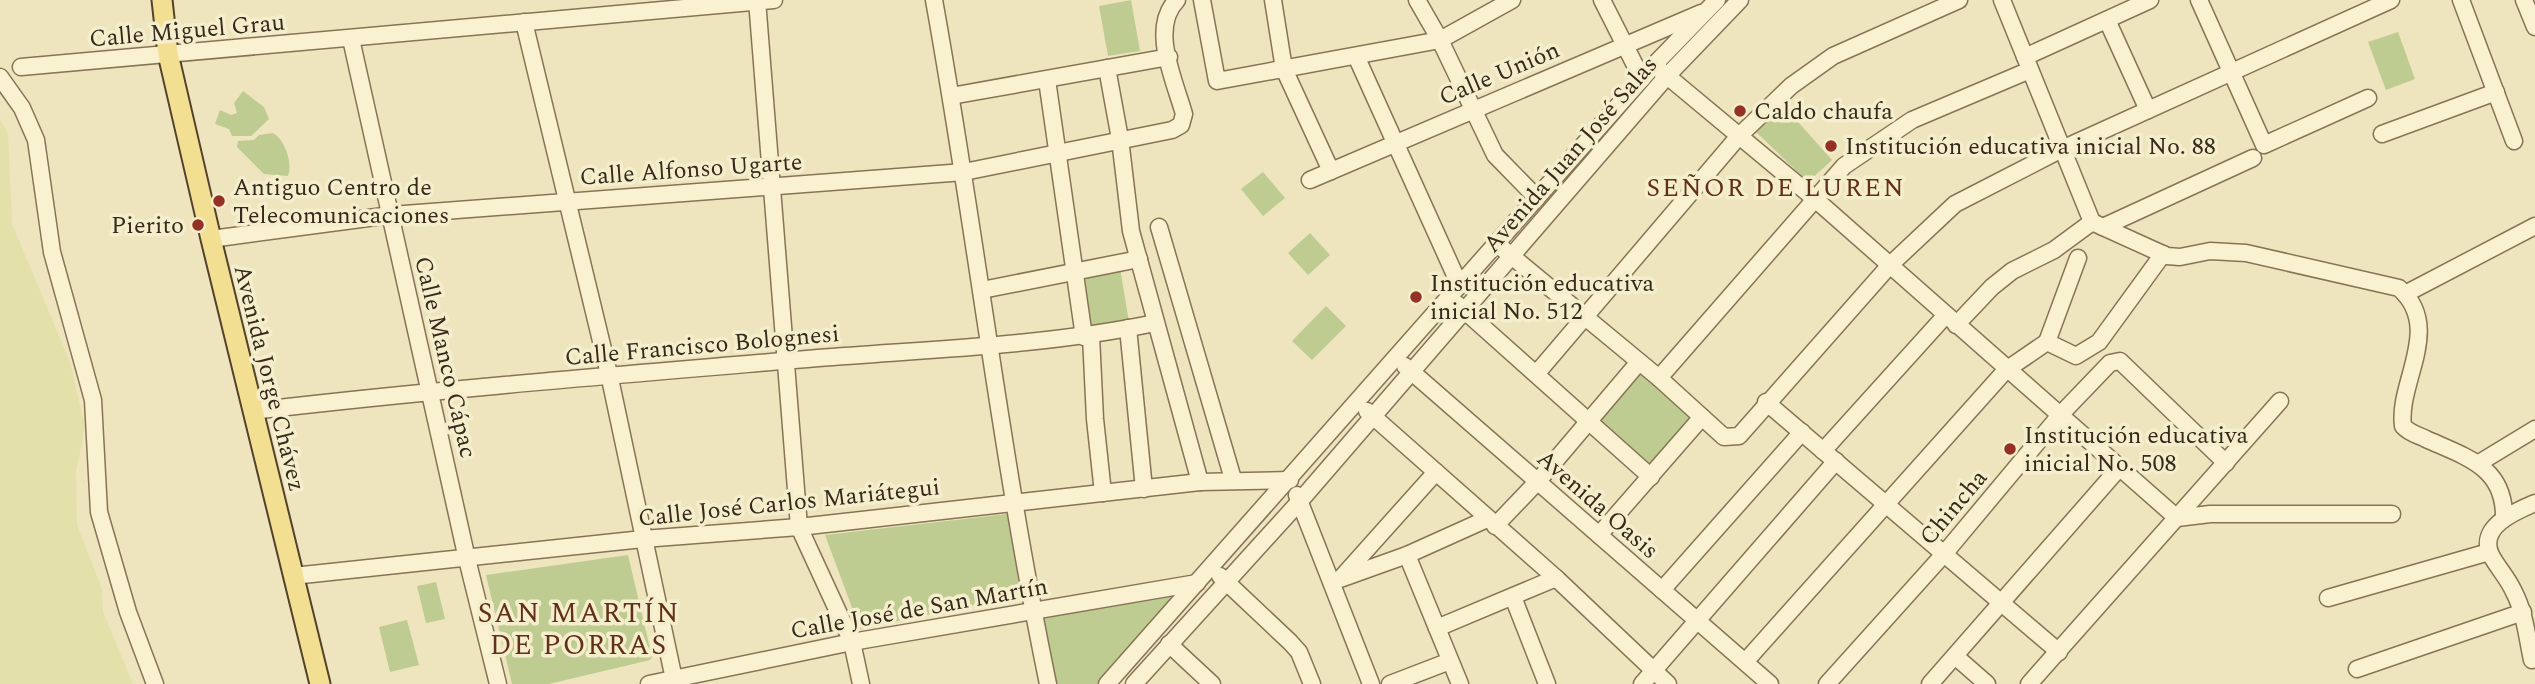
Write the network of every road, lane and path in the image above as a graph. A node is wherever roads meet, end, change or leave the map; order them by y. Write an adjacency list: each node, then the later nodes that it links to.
1 (162, 0): 27 (main road, Avenida Jorge Chávez)
2 (774, 0): 19 (street, Calle Miguel Grau)
3 (933, 0): 41 (street)
4 (1177, 0): 29 (street)
5 (1202, 0): 34 (street)
6 (1273, 0): 34 (street)
7 (1417, 0): 25 (street)
8 (1512, 0): 25 (street)
9 (1601, 0): 26 (street)
10 (1729, 0): 20 (street, Calle Unión)
11 (1740, 0): 36 (street, Avenida Juan José Salas)
12 (1959, 0): 46 (street)
13 (2002, 0): 30 (street)
14 (2150, 0): 21 (street)
15 (2199, 0): 35 (street)
16 (2391, 0): 35 (street)
17 (2461, 0): 40 (street)
18 (2524, 0): 23 (street)
19 (757, 2): 22 (street, Calle Miguel Grau); 56 (street)
20 (1712, 5): 26 (street, Calle Unión); 31 (street, Avenida Juan José Salas)
21 (2107, 20): 30 (street); 44 (street)
22 (524, 22): 24 (street, Calle Miguel Grau); 59 (street)
23 (2535, 27)
24 (351, 39): 27 (street, Calle Miguel Grau); 60 (street, Calle Manco Cápac)
25 (1440, 40): 28 (street); 43 (street)
26 (1623, 46): 38 (street); 43 (street, Calle Unión)
27 (169, 54): 32 (street, Calle Miguel Grau); 64 (main road, Avenida Jorge Chávez)
28 (1356, 55): 34 (street); 49 (street)
29 (1169, 57): 33 (street); 47 (street, Calle Alfonso Ugarte)
30 (2027, 63): 50 (street); 58 (street)
31 (1654, 65): 36 (street); 38 (street, Avenida Juan José Salas)
32 (21, 66)
33 (1107, 68): 39 (street); 47 (street)
34 (1284, 69): 53 (street)
35 (2232, 72): 42 (street); 44 (street)
36 (1667, 76): 46 (street); 67 (street, Avenida Juan José Salas)
37 (0, 77): 153 (street)
38 (1642, 79): 57 (street, Avenida Juan José Salas)
39 (1047, 80): 41 (street); 51 (street)
40 (2496, 92): 45 (street); 48 (street)
41 (951, 96): 54 (street)
42 (2368, 98)
43 (1472, 109): 49 (street, Calle Unión); 57 (street)
44 (2148, 110): 50 (street)
45 (2382, 134)
46 (1739, 136): 58 (street); 76 (street)
47 (1120, 139): 51 (street, Calle Alfonso Ugarte); 68 (street)
48 (2514, 141)
49 (1395, 143): 53 (street, Calle Unión); 73 (street)
50 (2062, 149): 61 (street); 70 (street)
51 (1058, 154): 54 (street, Calle Alfonso Ugarte); 71 (street)
52 (2253, 158): 61 (street)
53 (1331, 171): 55 (street, Calle Unión)
54 (964, 172): 56 (street, Calle Alfonso Ugarte); 72 (street)
55 (1310, 180)
56 (773, 186): 59 (street, Calle Alfonso Ugarte); 84 (street)
57 (1537, 198): 65 (street, Avenida Juan José Salas)
58 (1815, 199): 70 (street); 90 (street)
59 (568, 200): 60 (street, Calle Alfonso Ugarte); 89 (street)
60 (391, 215): 64 (street, Calle Alfonso Ugarte); 91 (street, Calle Manco Cápac)
61 (2098, 225): 66 (street); 77 (street)
62 (2535, 226): 74 (street)
63 (1159, 227): 108 (street)
64 (211, 239): 95 (main road, Avenida Jorge Chávez)
65 (1497, 244): 67 (street); 73 (street, Avenida Juan José Salas)
66 (2163, 254): 74 (street); 81 (street)
67 (1511, 257): 75 (street, Avenida Juan José Salas); 76 (street)
68 (1139, 258): 71 (street); 78 (street)
69 (2078, 258): 81 (street)
70 (1890, 265): 77 (street); 94 (street)
71 (1076, 273): 72 (street); 80 (street)
72 (982, 289): 82 (street)
73 (1455, 292): 75 (street); 83 (street, Avenida Juan José Salas)
74 (2405, 294): 104 (street)
75 (1464, 311): 87 (street, Avenida Juan José Salas); 88 (street)
76 (1585, 316): 85 (street); 88 (street)
77 (1951, 321): 86 (street); 102 (street)
78 (1155, 323): 79 (street, Calle Francisco Bolognesi); 111 (street)
79 (1128, 328): 80 (street, Calle Francisco Bolognesi); 112 (street)
80 (1087, 336): 82 (street, Calle Francisco Bolognesi); 113 (street)
81 (2047, 342): 86 (street)
82 (989, 347): 84 (street, Calle Francisco Bolognesi); 115 (street)
83 (1396, 358): 87 (street, Avenida Oasis); 93 (street, Avenida Juan José Salas)
84 (788, 361): 89 (street, Calle Francisco Bolognesi); 122 (street)
85 (1639, 362): 90 (street); 99 (street)
86 (2006, 370): 96 (street); 117 (street)
87 (1412, 372): 97 (street, Avenida Juan José Salas); 110 (street, Avenida Oasis)
88 (1537, 373): 99 (street)
89 (609, 374): 91 (street, Calle Francisco Bolognesi); 124 (street)
90 (1659, 378): 98 (street)
91 (431, 391): 95 (street, Calle Francisco Bolognesi); 128 (street, Calle Manco Cápac)
92 (2280, 401): 103 (street)
93 (1358, 402): 97 (street); 109 (street, Avenida Juan José Salas)
94 (1766, 402): 98 (street); 101 (street)
95 (252, 411): 130 (main road, Avenida Jorge Chávez)
96 (2061, 414): 103 (street, Chincha); 105 (street); 126 (street, Chincha)
97 (1373, 416): 106 (street); 114 (street, Avenida Juan José Salas)
98 (1702, 418): 107 (street)
99 (1588, 421): 107 (street); 110 (street)
100 (2535, 429): 104 (street)
101 (1802, 432): 102 (street); 135 (street)
102 (1830, 456): 117 (street); 141 (street)
103 (2226, 463): 119 (street)
104 (2479, 463): 120 (street)
105 (2120, 467): 119 (street); 138 (street)
106 (1436, 472): 121 (street); 134 (street)
107 (1651, 477): 123 (street)
108 (1233, 480): 109 (street, Calle José Carlos Mariátegui); 111 (street, Calle José Carlos Mariátegui)
109 (1290, 480): 114 (street); 129 (street, Avenida Juan José Salas)
110 (1538, 481): 121 (street); 123 (street, Avenida Oasis)
111 (1200, 482): 112 (street, Calle José Carlos Mariátegui)
112 (1144, 489): 113 (street, Calle José Carlos Mariátegui)
113 (1103, 493): 115 (street, Calle José Carlos Mariátegui)
114 (1301, 501): 132 (street, Avenida Juan José Salas); 134 (street)
115 (1013, 502): 122 (street, Calle José Carlos Mariátegui); 139 (street)
116 (2535, 503): 120 (street)
117 (1886, 504): 126 (street); 149 (street)
118 (2392, 514): 119 (street)
119 (2177, 518): 145 (street)
120 (2504, 518): 125 (street)
121 (1491, 523): 127 (street); 131 (street)
122 (799, 527): 124 (street, Calle José Carlos Mariátegui); 143 (street)
123 (1599, 535): 135 (street, Avenida Oasis)
124 (643, 539): 128 (street, Calle José Carlos Mariátegui); 152 (street)
125 (2489, 552): 137 (street); 140 (street)
126 (1944, 554): 138 (street); 170 (street, Chincha)
127 (1407, 555): 134 (street); 142 (street)
128 (467, 559): 130 (street, Calle José Carlos Mariátegui); 155 (street, Calle Manco Cápac)
129 (1212, 567): 132 (street); 133 (street, Avenida Juan José Salas)
130 (293, 576): 154 (main road, Avenida Jorge Chávez)
131 (1556, 578): 136 (street); 151 (street)
132 (1225, 582): 144 (street, Avenida Juan José Salas); 162 (street)
133 (1198, 583): 139 (street, Calle José de San Martín); 159 (street, Avenida Juan José Salas)
134 (1337, 583): 163 (street)
135 (1662, 590): 141 (street, Avenida Oasis)
136 (1513, 597): 142 (street); 166 (street)
137 (2328, 598)
138 (2003, 604): 145 (street); 146 (street)
139 (1032, 610): 143 (street, Calle José de San Martín); 158 (street)
140 (2523, 612): 147 (street); 150 (street)
141 (1696, 619): 149 (street, Avenida Oasis); 151 (street)
142 (1437, 628): 148 (street)
143 (852, 642): 152 (street, Calle José de San Martín); 157 (street)
144 (1169, 644): 160 (street, Avenida Juan José Salas); 161 (street)
145 (2059, 652): 173 (street)
146 (1955, 656): 171 (street); 172 (street)
147 (2532, 660)
148 (1450, 661): 164 (street); 165 (street)
149 (1745, 662): 169 (street, Avenida Oasis)
150 (2357, 669)
151 (1654, 671): 167 (street); 168 (street)
152 (674, 681): 156 (street, Calle José de San Martín)
153 (155, 684)
154 (320, 684)
155 (498, 684)
156 (649, 684)
157 (861, 684)
158 (1048, 684)
159 (1107, 684)
160 (1134, 684)
161 (1212, 684)
162 (1312, 684)
163 (1371, 684)
164 (1390, 684)
165 (1460, 684)
166 (1547, 684)
167 (1642, 684)
168 (1668, 684)
169 (1770, 684)
170 (1827, 684)
171 (1930, 684)
172 (1987, 684)
173 (2029, 684)

